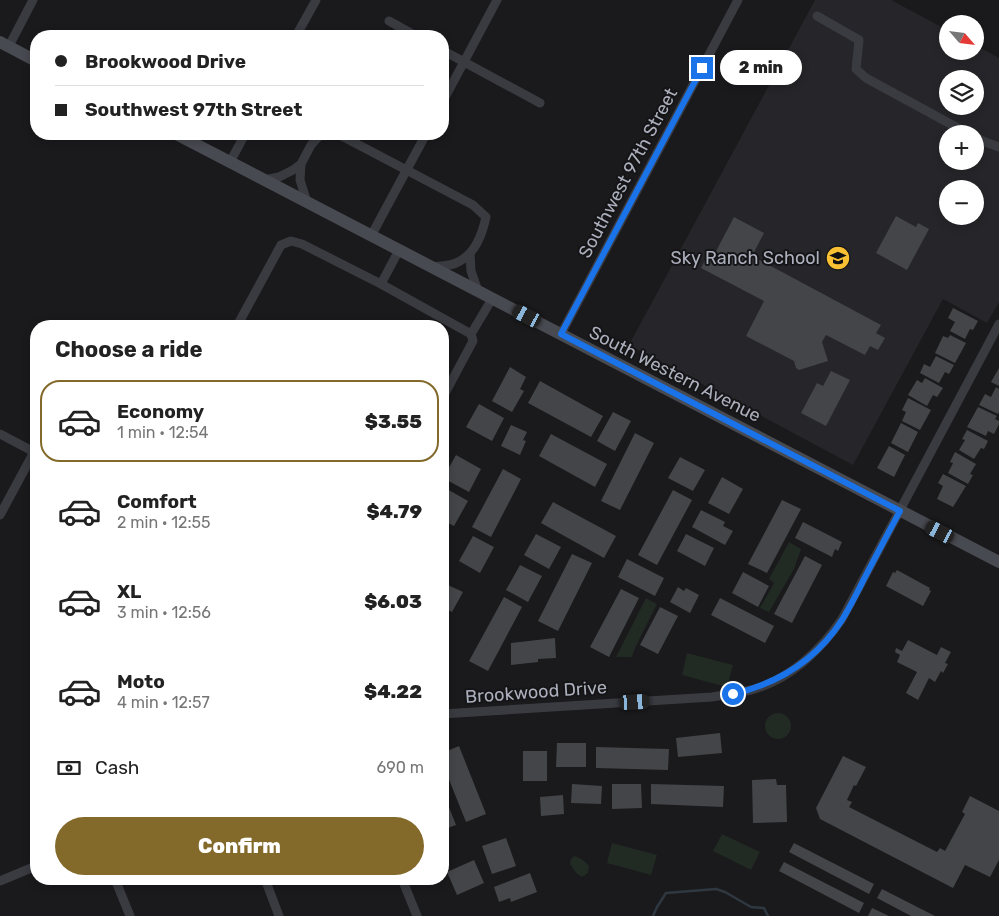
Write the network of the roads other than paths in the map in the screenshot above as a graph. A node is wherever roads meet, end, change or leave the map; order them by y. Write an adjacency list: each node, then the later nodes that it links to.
1 (33, 0): 9 (street)
2 (316, 0): 7 (street)
3 (497, 0): 12 (street)
4 (738, 0): 40 (street, Southwest 97th Street)
5 (817, 16): 15 (street)
6 (389, 21): 8 (street)
7 (299, 30)
8 (405, 30)
9 (4, 44): 11 (main road)
10 (449, 54): 12 (street)
11 (30, 58)
12 (465, 62): 13 (street); 14 (street)
13 (449, 91)
14 (540, 103)
15 (953, 125)
16 (188, 140): 23 (main road, South Western Avenue)
17 (242, 140): 23 (street)
18 (316, 140): 24 (street)
19 (350, 140): 25 (street)
20 (423, 140): 25 (street)
21 (984, 142): 22 (street)
22 (999, 147)
23 (230, 162): 26 (main road, South Western Avenue)
24 (301, 164): 26 (street); 27 (street)
25 (407, 170): 28 (street); 30 (street)
26 (264, 180): 27 (main road, South Western Avenue)
27 (307, 202): 28 (main road, South Western Avenue)
28 (371, 236): 29 (main road, South Western Avenue)
29 (399, 250): 31 (main road, South Western Avenue); 32 (street)
30 (470, 253): 31 (street); 33 (street)
31 (432, 267): 33 (main road, South Western Avenue)
32 (381, 284): 35 (street); 36 (street)
33 (478, 291): 34 (main road, South Western Avenue)
34 (492, 298): 39 (street); 40 (main road, South Western Avenue)
35 (240, 320)
36 (446, 320)
37 (449, 322): 39 (street)
38 (999, 324): 45 (street, Brookwood Drive)
39 (471, 334): 41 (street)
40 (561, 334): 45 (main road, South Western Avenue)
41 (449, 386)
42 (0, 434): 43 (street)
43 (30, 449)
44 (30, 461): 46 (street)
45 (900, 511): 47 (main road, South Western Avenue); 48 (street, Brookwood Drive)
46 (0, 515)
47 (999, 562)
48 (449, 714)
49 (30, 868): 50 (street)
50 (0, 881)
51 (117, 885): 54 (street)
52 (267, 885): 55 (street)
53 (404, 885): 56 (street)
54 (130, 916)
55 (279, 916)
56 (417, 916)

